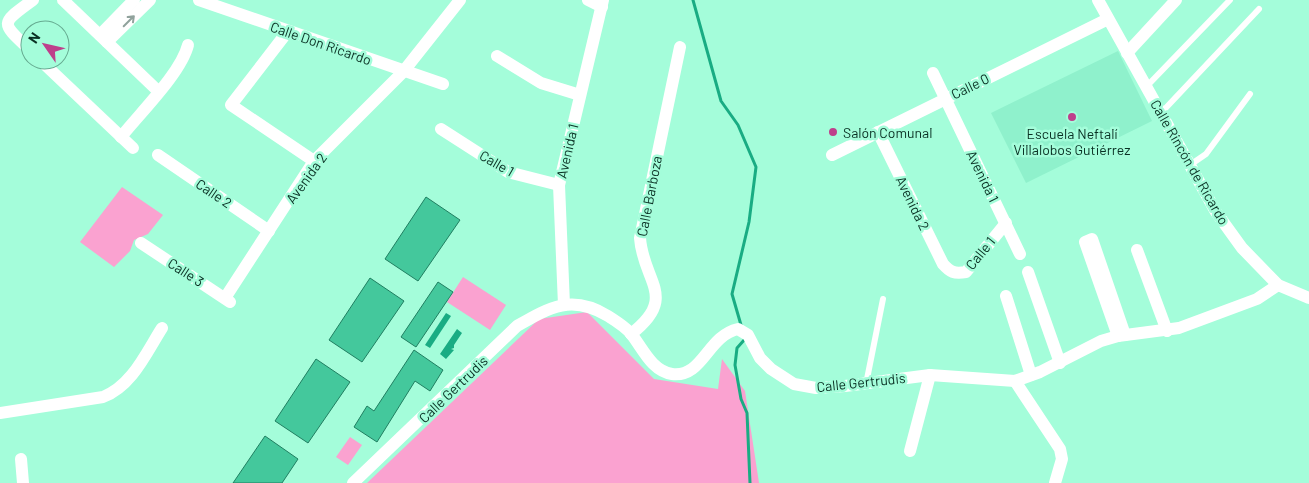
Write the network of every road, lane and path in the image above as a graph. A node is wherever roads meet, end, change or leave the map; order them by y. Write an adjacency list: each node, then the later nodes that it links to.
1 (34, 0): 16 (street)
2 (63, 0): 15 (street)
3 (134, 0): 15 (street)
4 (150, 0): 15 (street, one-way to 4)
5 (199, 0): 14 (street, Calle Don Ricardo)
6 (460, 0): 22 (street, Avenida 2)
7 (588, 0): 11 (street)
8 (1098, 0): 13 (street, Calle Rincón de Ricardo)
9 (1230, 0): 25 (lane)
10 (1171, 2): 19 (street)
11 (603, 3): 28 (street, Avenida 1)
12 (1259, 9): 30 (lane)
13 (1108, 19): 19 (street, Calle Rincón de Ricardo); 29 (street, Calle 0)
14 (288, 31): 22 (street, Calle Don Ricardo); 37 (street)
15 (104, 39): 26 (street)
16 (20, 40)
17 (188, 45): 26 (street)
18 (680, 47): 55 (street, Calle Barboza)
19 (1127, 53): 25 (street, Calle Rincón de Ricardo)
20 (497, 56): 28 (street)
21 (51, 70): 33 (street)
22 (403, 72): 24 (street, Calle Don Ricardo); 37 (street, Avenida 2)
23 (933, 73): 29 (street, Avenida 1)
24 (443, 84)
25 (1146, 86): 30 (street, Calle Rincón de Ricardo)
26 (158, 91): 33 (street)
27 (1250, 94): 38 (lane)
28 (580, 95): 39 (street, Avenida 1)
29 (946, 98): 32 (street, Calle 0); 40 (street, Avenida 1)
30 (1161, 113): 38 (street, Calle Rincón de Ricardo)
31 (441, 129): 39 (street, Calle 1)
32 (878, 132): 36 (street, Calle 0); 45 (street, Avenida 2)
33 (121, 137): 34 (street)
34 (133, 148)
35 (158, 155): 41 (street, Calle 2)
36 (832, 155)
37 (314, 161): 41 (street, Avenida 2)
38 (1190, 165): 47 (street, Calle Rincón de Ricardo)
39 (559, 185): 52 (street, Avenida 1)
40 (1006, 223): 44 (street, Avenida 1); 45 (street, Calle 1)
41 (269, 231): 51 (street, Avenida 2)
42 (141, 243): 51 (street, Calle 3)
43 (1137, 250): 54 (street)
44 (1020, 254)
45 (950, 272)
46 (1028, 272): 57 (street)
47 (1278, 285): 49 (street, Calle Rincón de Ricardo); 54 (street, Calle Gertrudis)
48 (1006, 296): 59 (street)
49 (1309, 298)
50 (883, 299): 61 (lane)
51 (228, 300)
52 (564, 305): 55 (street, Calle Gertrudis); 66 (street, Calle Gertrudis)
53 (162, 328): 62 (street)
54 (1167, 331): 56 (street, Calle Gertrudis)
55 (631, 334): 61 (street, Calle Gertrudis)
56 (1121, 336): 56 (street); 57 (street, Calle Gertrudis)
57 (1060, 362): 59 (street, Calle Gertrudis)
58 (930, 375): 60 (street, Calle Gertrudis); 61 (street, Calle Gertrudis); 63 (street)
59 (1031, 375): 60 (street, Calle Gertrudis)
60 (1015, 380): 67 (street)
61 (866, 384)
62 (0, 413)
63 (910, 451)
64 (21, 459): 65 (street)
65 (23, 483)
66 (353, 483)
67 (1055, 483)

